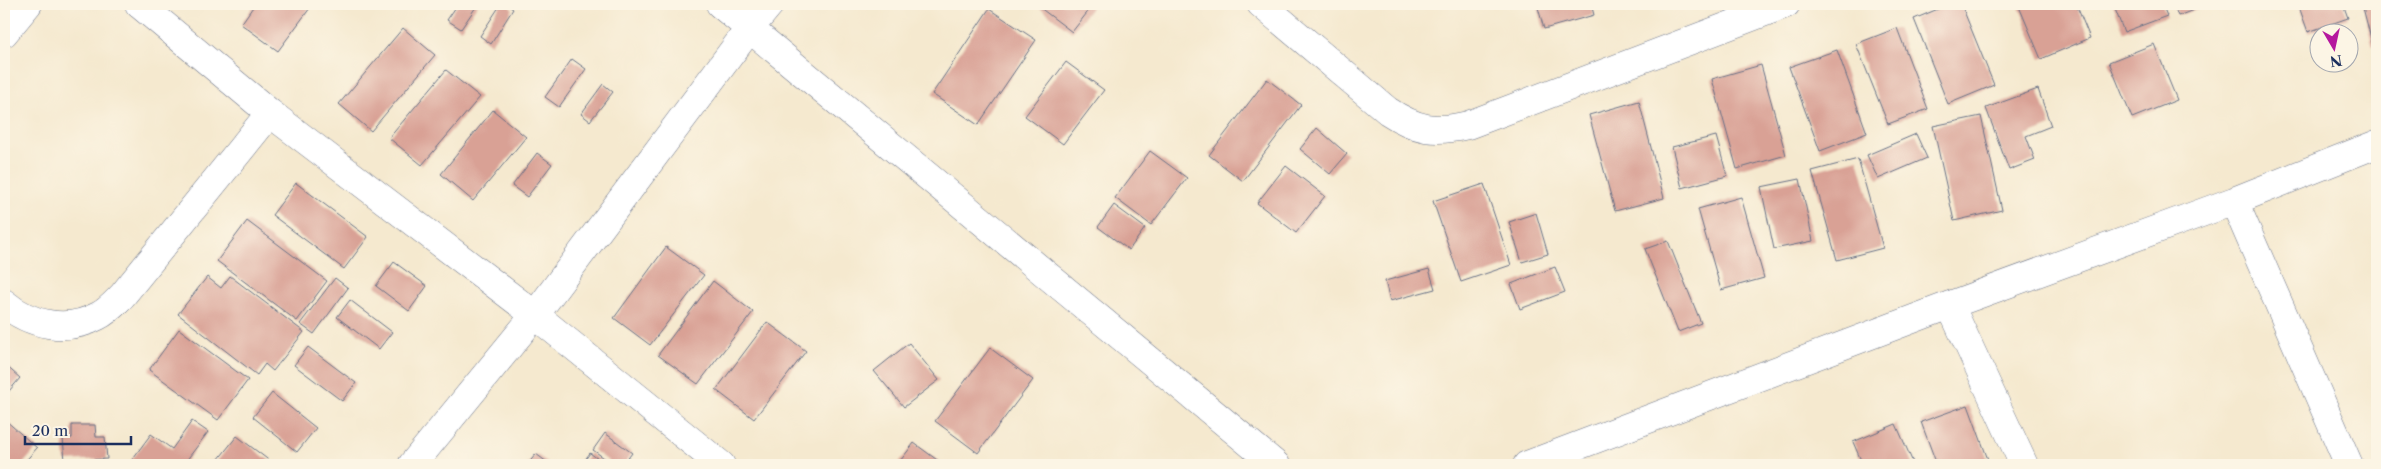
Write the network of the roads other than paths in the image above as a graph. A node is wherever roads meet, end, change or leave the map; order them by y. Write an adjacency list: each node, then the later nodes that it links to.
1 (28, 4): 9 (street)
2 (138, 4): 10 (street)
3 (720, 4): 8 (street)
4 (770, 4): 8 (street)
5 (1261, 4): 7 (street)
6 (1786, 4): 7 (street)
7 (1724, 14)
8 (750, 28): 15 (street); 18 (street)
9 (4, 33)
10 (270, 113): 13 (street); 15 (street)
11 (2377, 144): 12 (street)
12 (2234, 201): 14 (street); 21 (street)
13 (4, 304)
14 (1950, 305): 19 (street); 20 (street)
15 (534, 314): 16 (street); 17 (street)
16 (412, 465)
17 (721, 465)
18 (1276, 465)
19 (1527, 465)
20 (2024, 465)
21 (2349, 465)

